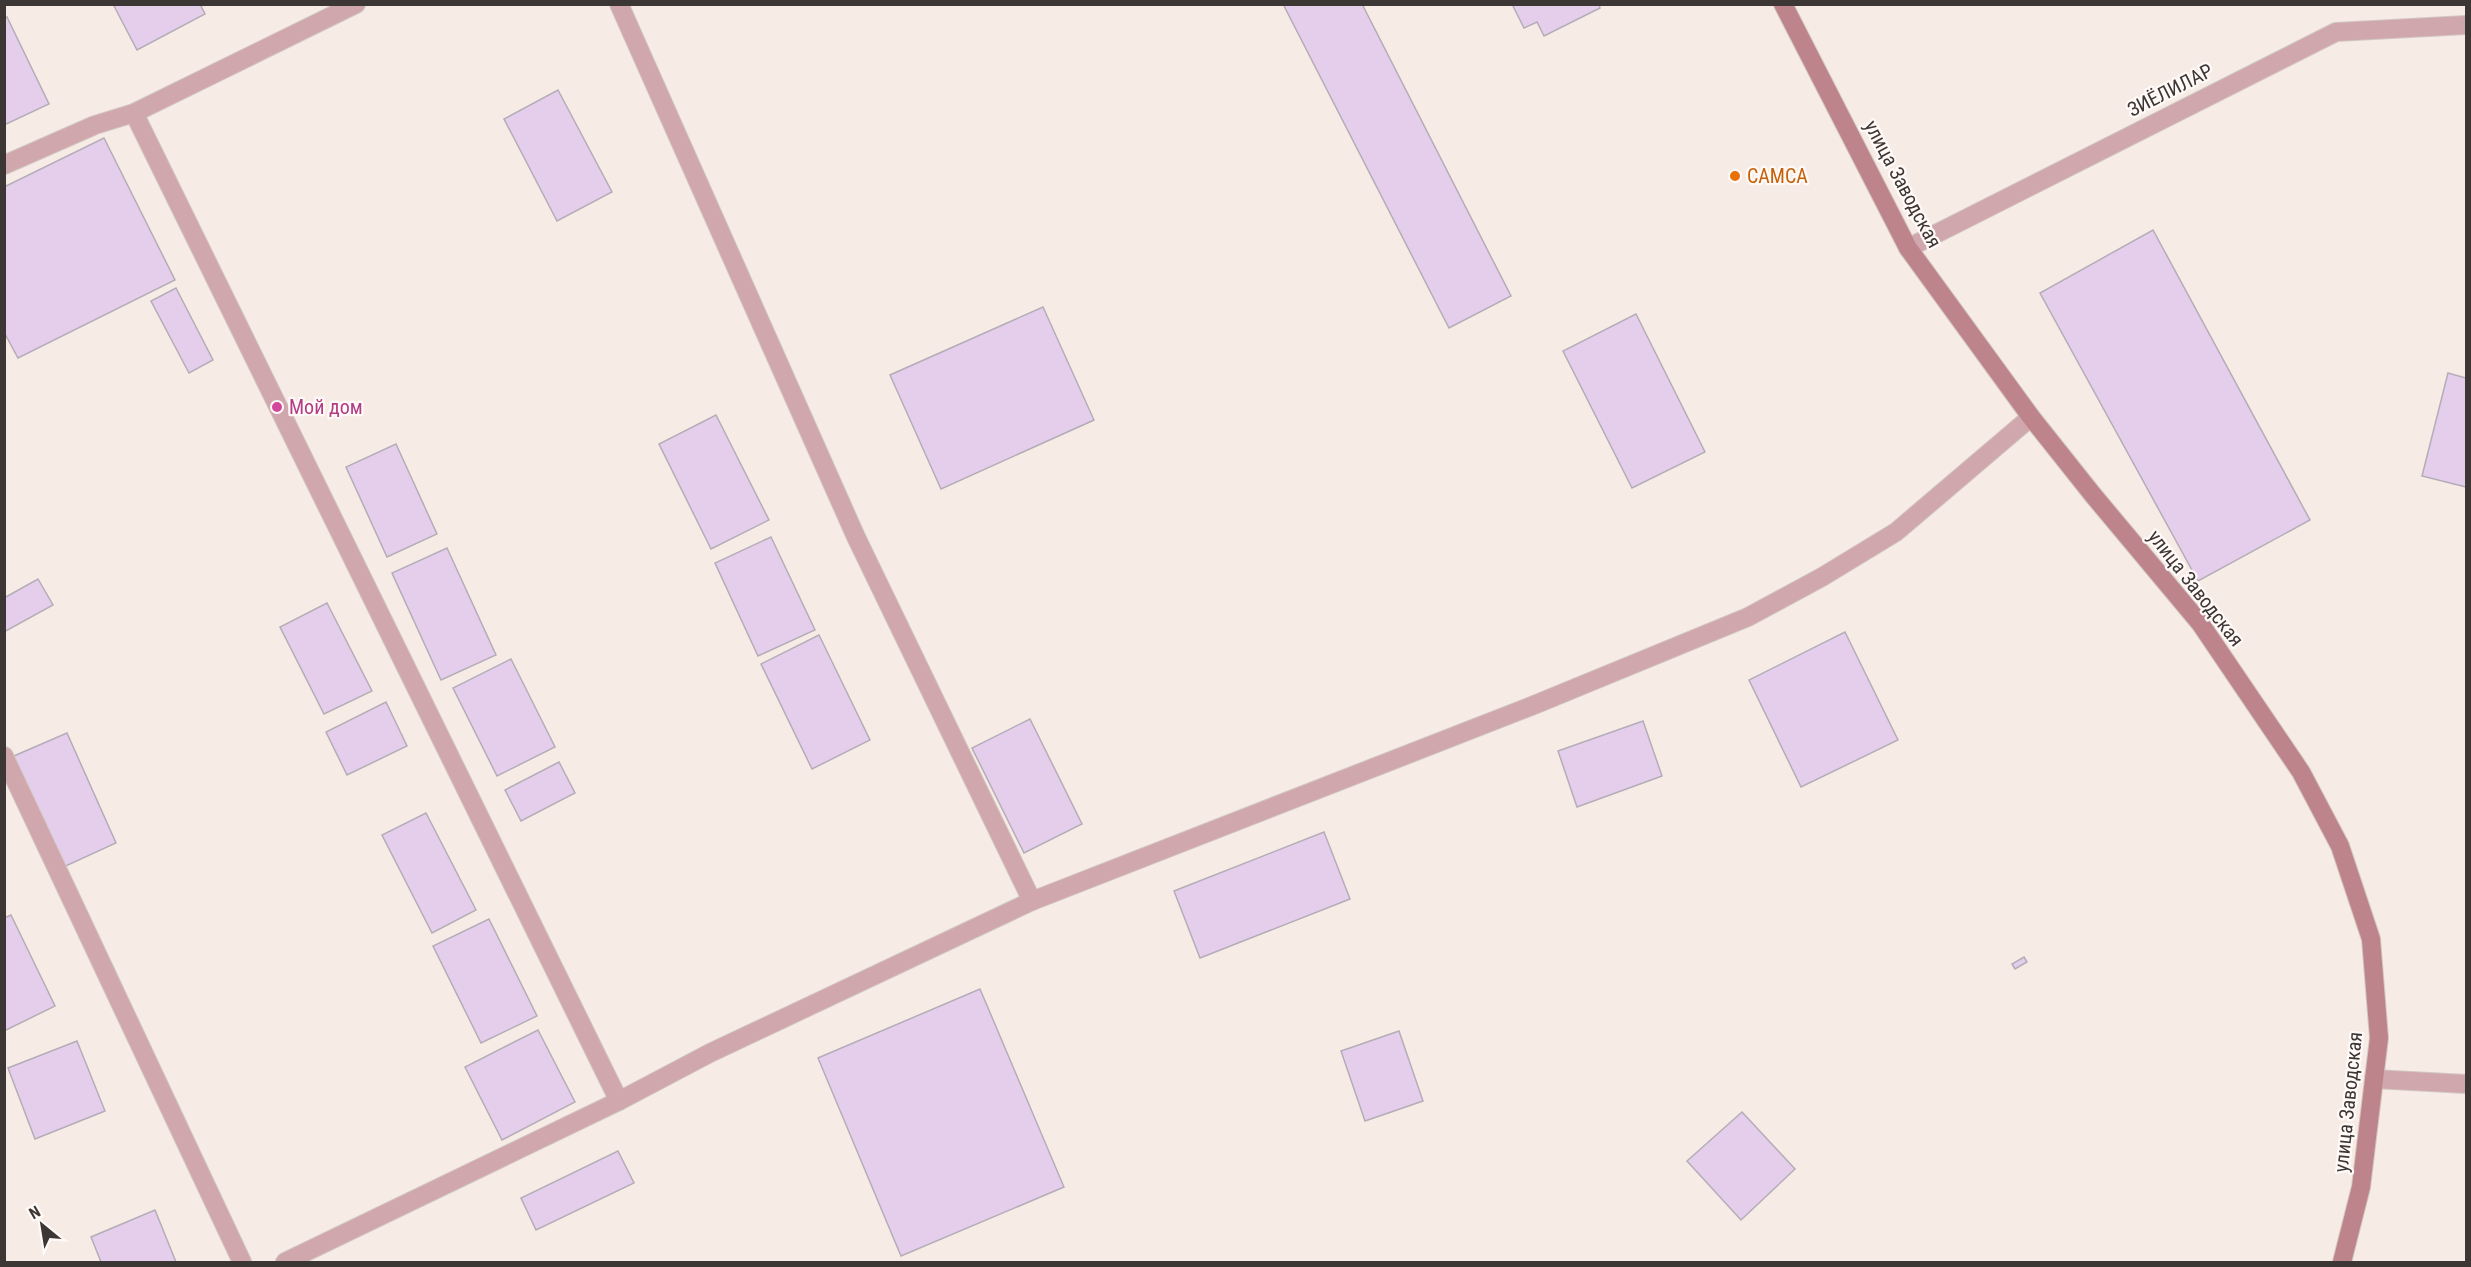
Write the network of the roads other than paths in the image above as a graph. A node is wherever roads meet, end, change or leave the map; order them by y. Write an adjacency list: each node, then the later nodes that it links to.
1 (356, 4): 5 (street)
2 (619, 4): 10 (street)
3 (1783, 4): 7 (main road, улица Заводская)
4 (2466, 26): 7 (street, ЗИЁЛИЛАР)
5 (134, 113): 6 (street); 13 (street)
6 (4, 165)
7 (1908, 248): 8 (main road, улица Заводская)
8 (2031, 417): 10 (street); 11 (main road, улица Заводская)
9 (4, 756): 14 (street)
10 (1032, 901): 13 (street)
11 (2374, 1079): 12 (street); 16 (main road, улица Заводская)
12 (2466, 1084)
13 (619, 1101): 15 (street)
14 (243, 1263)
15 (285, 1263)
16 (2342, 1263)

